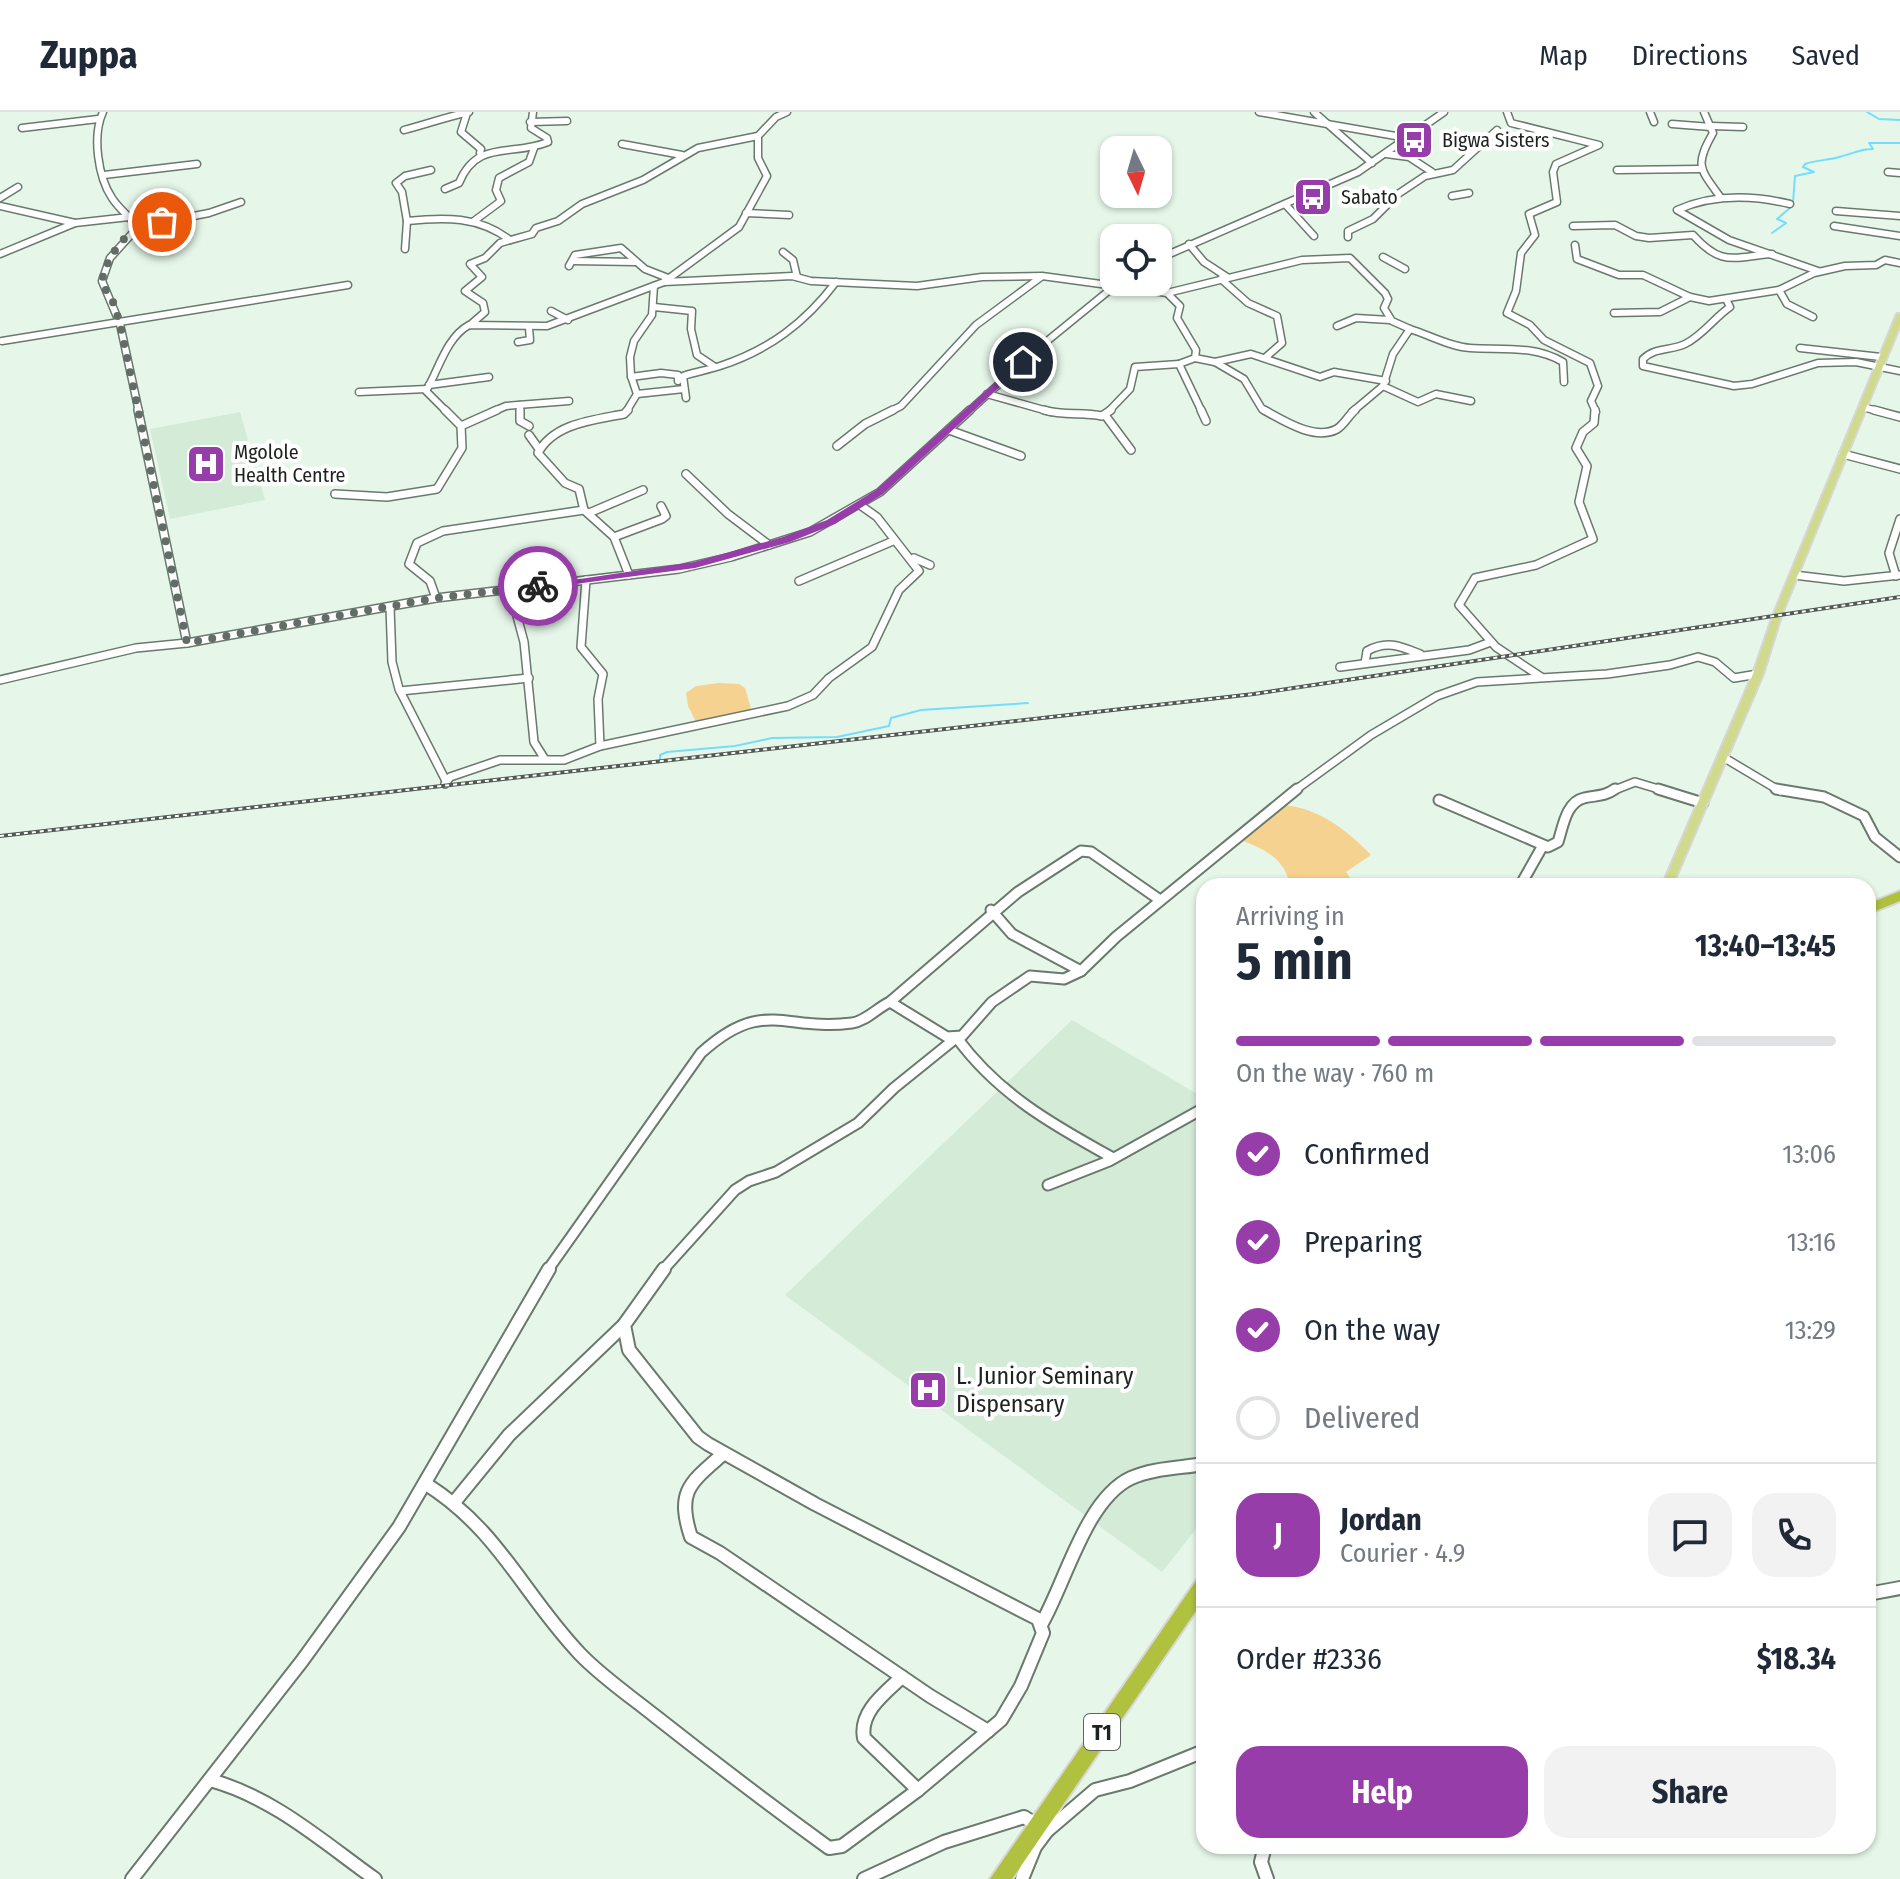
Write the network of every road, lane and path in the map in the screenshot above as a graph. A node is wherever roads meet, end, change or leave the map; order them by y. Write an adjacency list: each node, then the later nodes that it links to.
1 (468, 112): 19 (street); 26 (street)
2 (533, 112): 12 (street)
3 (787, 112): 21 (street)
4 (1259, 112): 13 (street)
5 (1314, 112): 13 (street)
6 (1444, 112): 22 (street)
7 (1507, 112): 161 (street)
8 (1650, 112): 14 (street)
9 (1704, 112): 16 (street)
10 (100, 115): 18 (street); 36 (street)
11 (567, 121): 12 (street)
12 (530, 122): 24 (street)
13 (1324, 122): 22 (street); 28 (street)
14 (1654, 122)
15 (1672, 124): 16 (street)
16 (1711, 126): 17 (street); 30 (street)
17 (1743, 127)
18 (22, 128)
19 (404, 130)
20 (1497, 130): 33 (street)
21 (758, 136): 27 (street); 48 (street)
22 (1407, 138): 25 (street)
23 (622, 144): 27 (street)
24 (534, 148): 26 (street); 53 (street)
25 (1389, 152): 28 (street); 33 (street)
26 (480, 153): 38 (street)
27 (682, 155): 61 (street)
28 (1372, 163): 44 (street)
29 (197, 164): 36 (street)
30 (1700, 169): 32 (street); 42 (street)
31 (431, 170): 52 (street)
32 (1617, 170)
33 (1432, 172): 60 (street)
34 (1888, 172): 35 (street)
35 (1900, 173)
36 (104, 175): 51 (street)
37 (18, 187): 41 (street)
38 (445, 189)
39 (1469, 193): 40 (street)
40 (1452, 196)
41 (0, 198)
42 (1721, 198): 45 (street); 68 (street)
43 (241, 202): 57 (street)
44 (1285, 204): 58 (street); 62 (street)
45 (1790, 204)
46 (0, 206): 54 (street)
47 (1836, 211): 50 (street)
48 (746, 213): 49 (street); 77 (street)
49 (789, 215)
50 (1900, 216)
51 (129, 217): 54 (street); 57 (street)
52 (407, 221): 53 (street); 64 (street)
53 (474, 221): 61 (street)
54 (75, 223): 67 (street)
55 (1573, 226): 68 (street)
56 (1834, 226): 59 (street)
57 (138, 227): 95 (street)
58 (1314, 236)
59 (1900, 236)
60 (1348, 237)
61 (510, 240): 96 (street)
62 (1189, 244): 66 (street); 76 (street)
63 (1575, 245): 86 (street)
64 (405, 249)
65 (783, 252): 74 (street)
66 (1172, 252)
67 (0, 254)
68 (1776, 254): 73 (street)
69 (1383, 257): 72 (street)
70 (635, 262): 70 (street); 77 (street)
71 (1900, 263): 73 (street)
72 (1405, 269)
73 (1822, 272): 82 (street)
74 (797, 277): 77 (street); 78 (street)
75 (1041, 277): 78 (street); 79 (street); 134 (street)
76 (1224, 278): 83 (street); 94 (street); 103 (street)
77 (666, 280): 81 (street)
78 (836, 282): 108 (street)
79 (1100, 282)
80 (348, 285): 95 (street)
81 (654, 286): 88 (street); 93 (street)
82 (1779, 290): 87 (street); 92 (street)
83 (1172, 292)
84 (1104, 296): 120 (street)
85 (1170, 296): 104 (street)
86 (1690, 297): 87 (street); 90 (street)
87 (1726, 299): 105 (street)
88 (654, 307): 108 (street); 111 (street)
89 (551, 311): 93 (street)
90 (1614, 313)
91 (1900, 316): 105 (main road)
92 (1813, 317)
93 (568, 320): 98 (street)
94 (1390, 320): 97 (street); 99 (street)
95 (120, 324): 100 (street); 160 (street)
96 (469, 325): 98 (street); 115 (street)
97 (1337, 326)
98 (529, 328): 101 (street)
99 (1410, 329): 113 (street); 114 (street)
100 (2, 341)
101 (518, 342)
102 (1800, 348): 105 (street)
103 (1266, 357): 106 (street); 114 (street)
104 (1195, 358): 106 (street); 107 (street)
105 (1879, 361): 109 (street); 126 (main road)
106 (1215, 362): 114 (street)
107 (1179, 364): 127 (street); 129 (street)
108 (715, 367): 117 (street)
109 (1900, 371)
110 (489, 377): 115 (street)
111 (631, 377): 112 (street); 119 (street)
112 (678, 381)
113 (1564, 382)
114 (1385, 383): 121 (street)
115 (428, 387): 118 (street); 130 (street)
116 (1449, 388): 121 (street)
117 (684, 389): 119 (street); 122 (street)
118 (359, 392)
119 (637, 394): 135 (street)
120 (987, 394): 127 (street); 132 (street)
121 (1436, 394): 124 (street)
122 (686, 398)
123 (569, 401): 125 (street)
124 (1471, 401)
125 (520, 405): 130 (street); 131 (street)
126 (1862, 407): 128 (street); 137 (main road)
127 (1105, 415): 136 (street)
128 (1900, 417)
129 (1206, 421)
130 (461, 426): 142 (street)
131 (529, 426)
132 (949, 430): 138 (street); 143 (street)
133 (529, 435): 135 (street)
134 (837, 446)
135 (539, 449): 145 (street)
136 (1131, 450)
137 (1843, 454): 139 (street); 153 (main road)
138 (1021, 456)
139 (1900, 469)
140 (686, 474): 149 (street)
141 (643, 490): 145 (street)
142 (335, 494)
143 (860, 505): 148 (street); 149 (street)
144 (661, 506): 147 (street)
145 (587, 512): 147 (street); 158 (street)
146 (1900, 519): 154 (street)
147 (614, 537): 152 (street)
148 (893, 541): 150 (street); 156 (street)
149 (769, 545): 152 (street)
150 (914, 558): 151 (street); 170 (street)
151 (930, 565)
152 (629, 575): 155 (street)
153 (1794, 575): 154 (street); 165 (main road)
154 (1898, 576)
155 (586, 580): 157 (street); 170 (street)
156 (799, 581)
157 (510, 590): 158 (street); 166 (street)
158 (436, 598): 159 (street)
159 (390, 607): 160 (street); 169 (street)
160 (187, 643): 168 (street)
161 (1488, 643): 162 (street); 167 (street)
162 (1423, 656): 163 (street); 163 (street)
163 (1365, 663): 164 (street)
164 (1340, 667)
165 (1758, 674): 167 (street); 171 (main road)
166 (529, 678): 169 (street); 172 (street)
167 (1544, 679): 180 (street)
168 (0, 680)
169 (400, 691): 172 (street)
170 (600, 746): 172 (street)
171 (1723, 757): 174 (main road); 176 (street)
172 (544, 758)
173 (1439, 800): 175 (street)
174 (1703, 803): 175 (street); 178 (main road)
175 (1542, 847): 177 (street)
176 (1900, 857)
177 (1525, 878)
178 (1670, 878)
179 (1900, 896): 181 (highway)
180 (1160, 900): 182 (street); 183 (street)
181 (1876, 906)
182 (991, 910): 183 (street); 184 (street)
183 (1081, 971): 185 (street)
184 (890, 1002): 185 (street); 192 (street)
185 (956, 1038): 187 (street); 189 (street)
186 (1196, 1112): 187 (street)
187 (1113, 1158): 188 (street)
188 (1048, 1185)
189 (624, 1325): 190 (street); 193 (street)
190 (723, 1454): 197 (street); 198 (street)
191 (1196, 1465): 197 (street)
192 (426, 1484): 193 (street); 201 (street)
193 (456, 1500): 202 (street)
194 (1900, 1588): 195 (street)
195 (1876, 1592)
196 (1196, 1596): 203 (highway, T1)
197 (1042, 1623): 199 (street)
198 (902, 1677): 199 (street); 202 (street)
199 (988, 1731): 202 (street)
200 (1196, 1754): 203 (street)
201 (210, 1780): 205 (street); 206 (street)
202 (918, 1790)
203 (1042, 1828): 207 (street); 208 (highway, T1); 209 (street)
204 (1263, 1854): 210 (street)
205 (132, 1879)
206 (375, 1879)
207 (864, 1879)
208 (1000, 1879)
209 (1022, 1879)
210 (1267, 1879)

